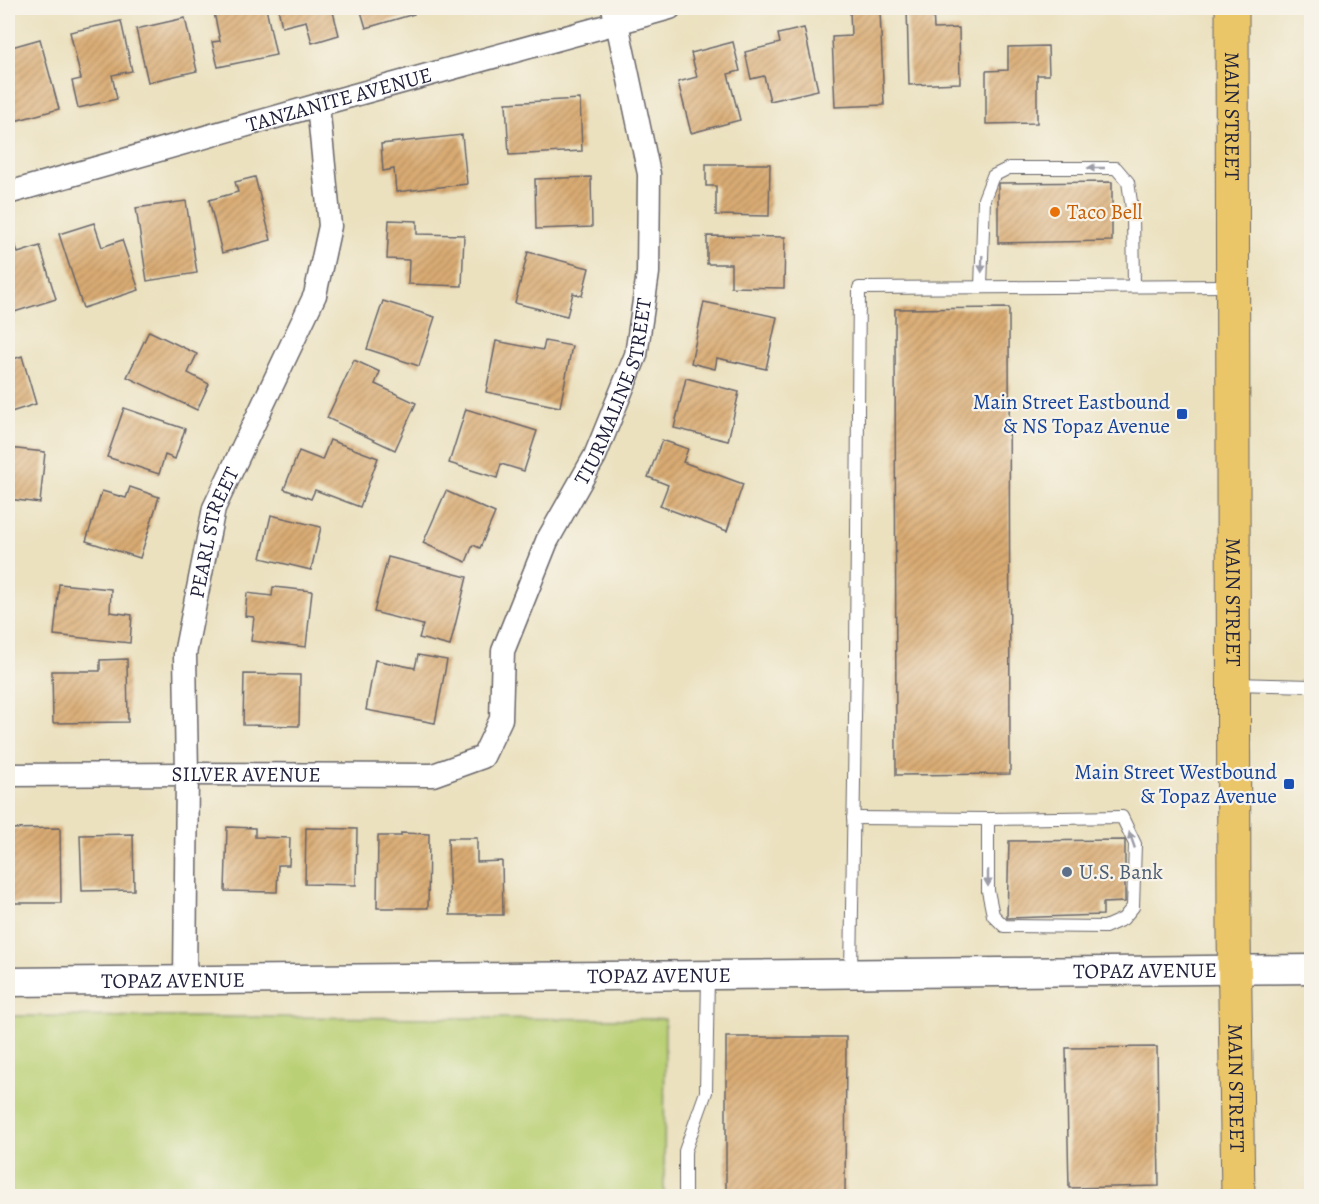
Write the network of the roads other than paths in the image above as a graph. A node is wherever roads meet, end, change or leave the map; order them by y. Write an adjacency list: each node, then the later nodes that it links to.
1 (670, 8): 3 (street, TANZANITE AVENUE)
2 (1232, 8): 7 (main road, MAIN STREET)
3 (615, 16): 4 (street, TANZANITE AVENUE); 11 (street, TIURMALINE STREET)
4 (318, 105): 5 (street, TANZANITE AVENUE); 12 (street, PEARL STREET)
5 (8, 193)
6 (1134, 286): 7 (lane); 8 (lane); 8 (lane, one-way to 8)
7 (1233, 286): 9 (main road, MAIN STREET)
8 (981, 287): 14 (lane)
9 (1234, 684): 10 (lane); 17 (main road, MAIN STREET)
10 (1311, 686)
11 (483, 757): 12 (street, SILVER AVENUE)
12 (187, 774): 13 (street, SILVER AVENUE); 20 (street, PEARL STREET)
13 (8, 776)
14 (853, 819): 15 (lane); 18 (lane)
15 (988, 819): 15 (lane, one-way to 15)
16 (1311, 969): 17 (street, TOPAZ AVENUE)
17 (1235, 971): 18 (street, TOPAZ AVENUE); 23 (main road, MAIN STREET)
18 (851, 974): 19 (street, TOPAZ AVENUE)
19 (708, 976): 20 (street, TOPAZ AVENUE); 22 (lane)
20 (185, 981): 21 (street, TOPAZ AVENUE)
21 (8, 982)
22 (685, 1197)
23 (1238, 1197)

